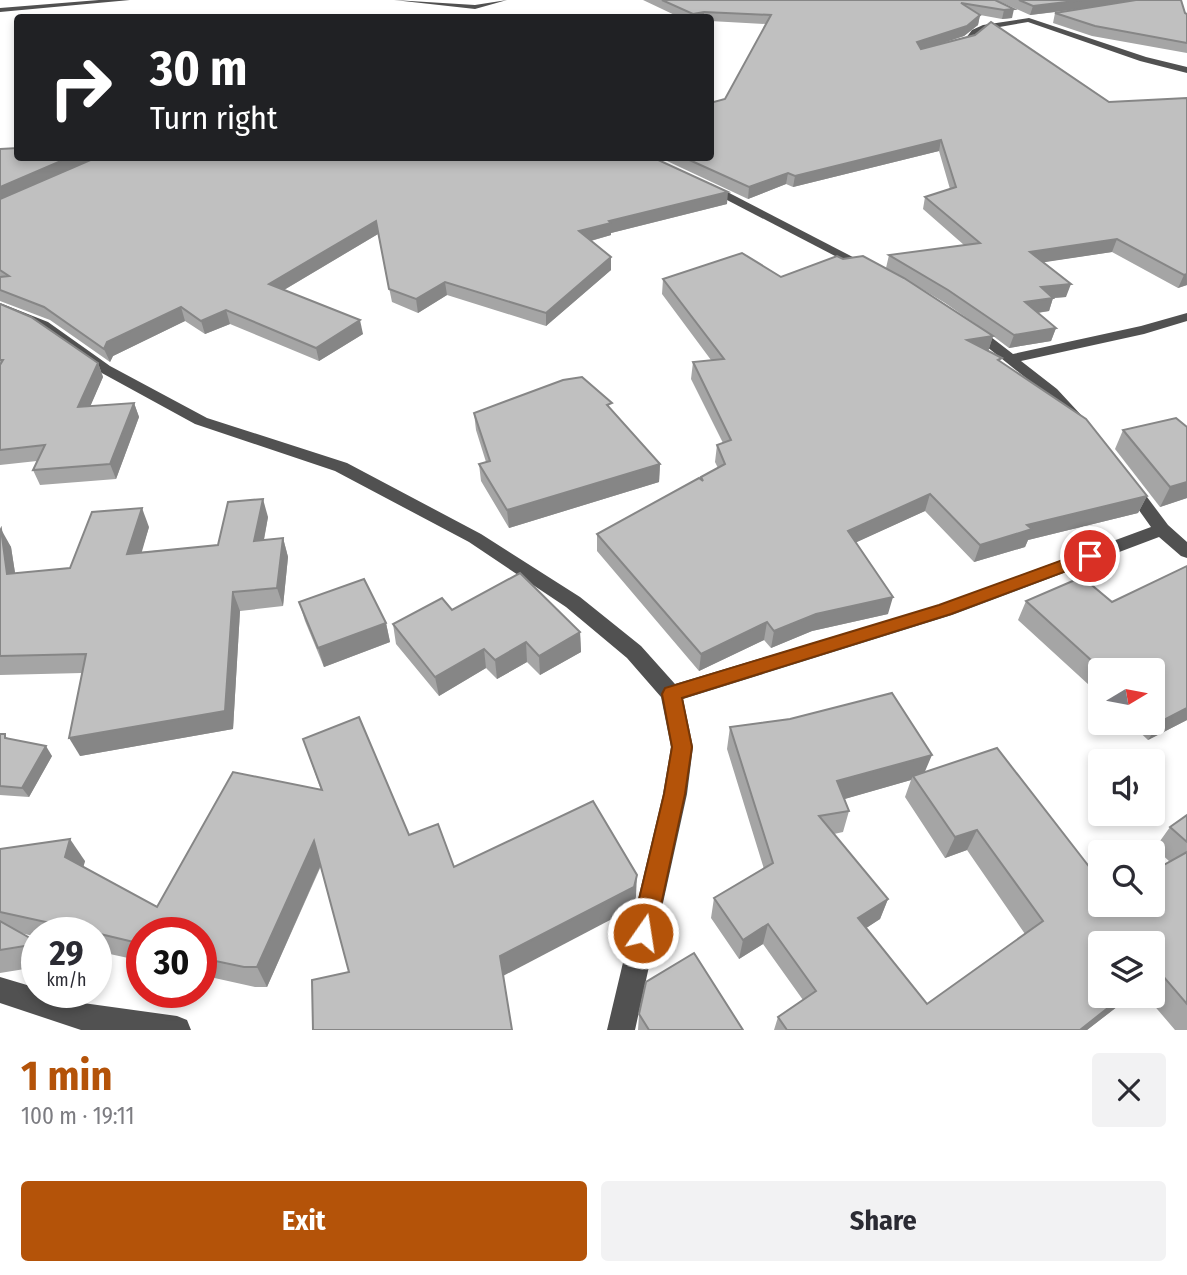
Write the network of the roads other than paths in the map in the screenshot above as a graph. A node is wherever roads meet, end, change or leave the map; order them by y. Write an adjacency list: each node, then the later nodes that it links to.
1 (126, 0): 4 (street)
2 (398, 0): 3 (street)
3 (503, 0)
4 (97, 1): 5 (street); 6 (street)
5 (48, 2): 7 (street)
6 (92, 9)
7 (0, 10)
8 (1018, 15): 10 (street)
9 (1049, 18): 10 (street)
10 (1029, 20): 11 (street); 12 (street)
11 (944, 49)
12 (1143, 59): 13 (street); 14 (street)
13 (1187, 59)
14 (1187, 70)
15 (687, 177): 16 (street)
16 (877, 272)
17 (0, 307): 25 (street)
18 (1187, 317): 20 (street)
19 (960, 322): 20 (street)
20 (1010, 359): 21 (street)
21 (1084, 428)
22 (1124, 478): 23 (street)
23 (1162, 529): 24 (street); 25 (street)
24 (1187, 552)
25 (671, 694): 28 (street)
26 (0, 990): 27 (street)
27 (177, 1030)
28 (621, 1030)

